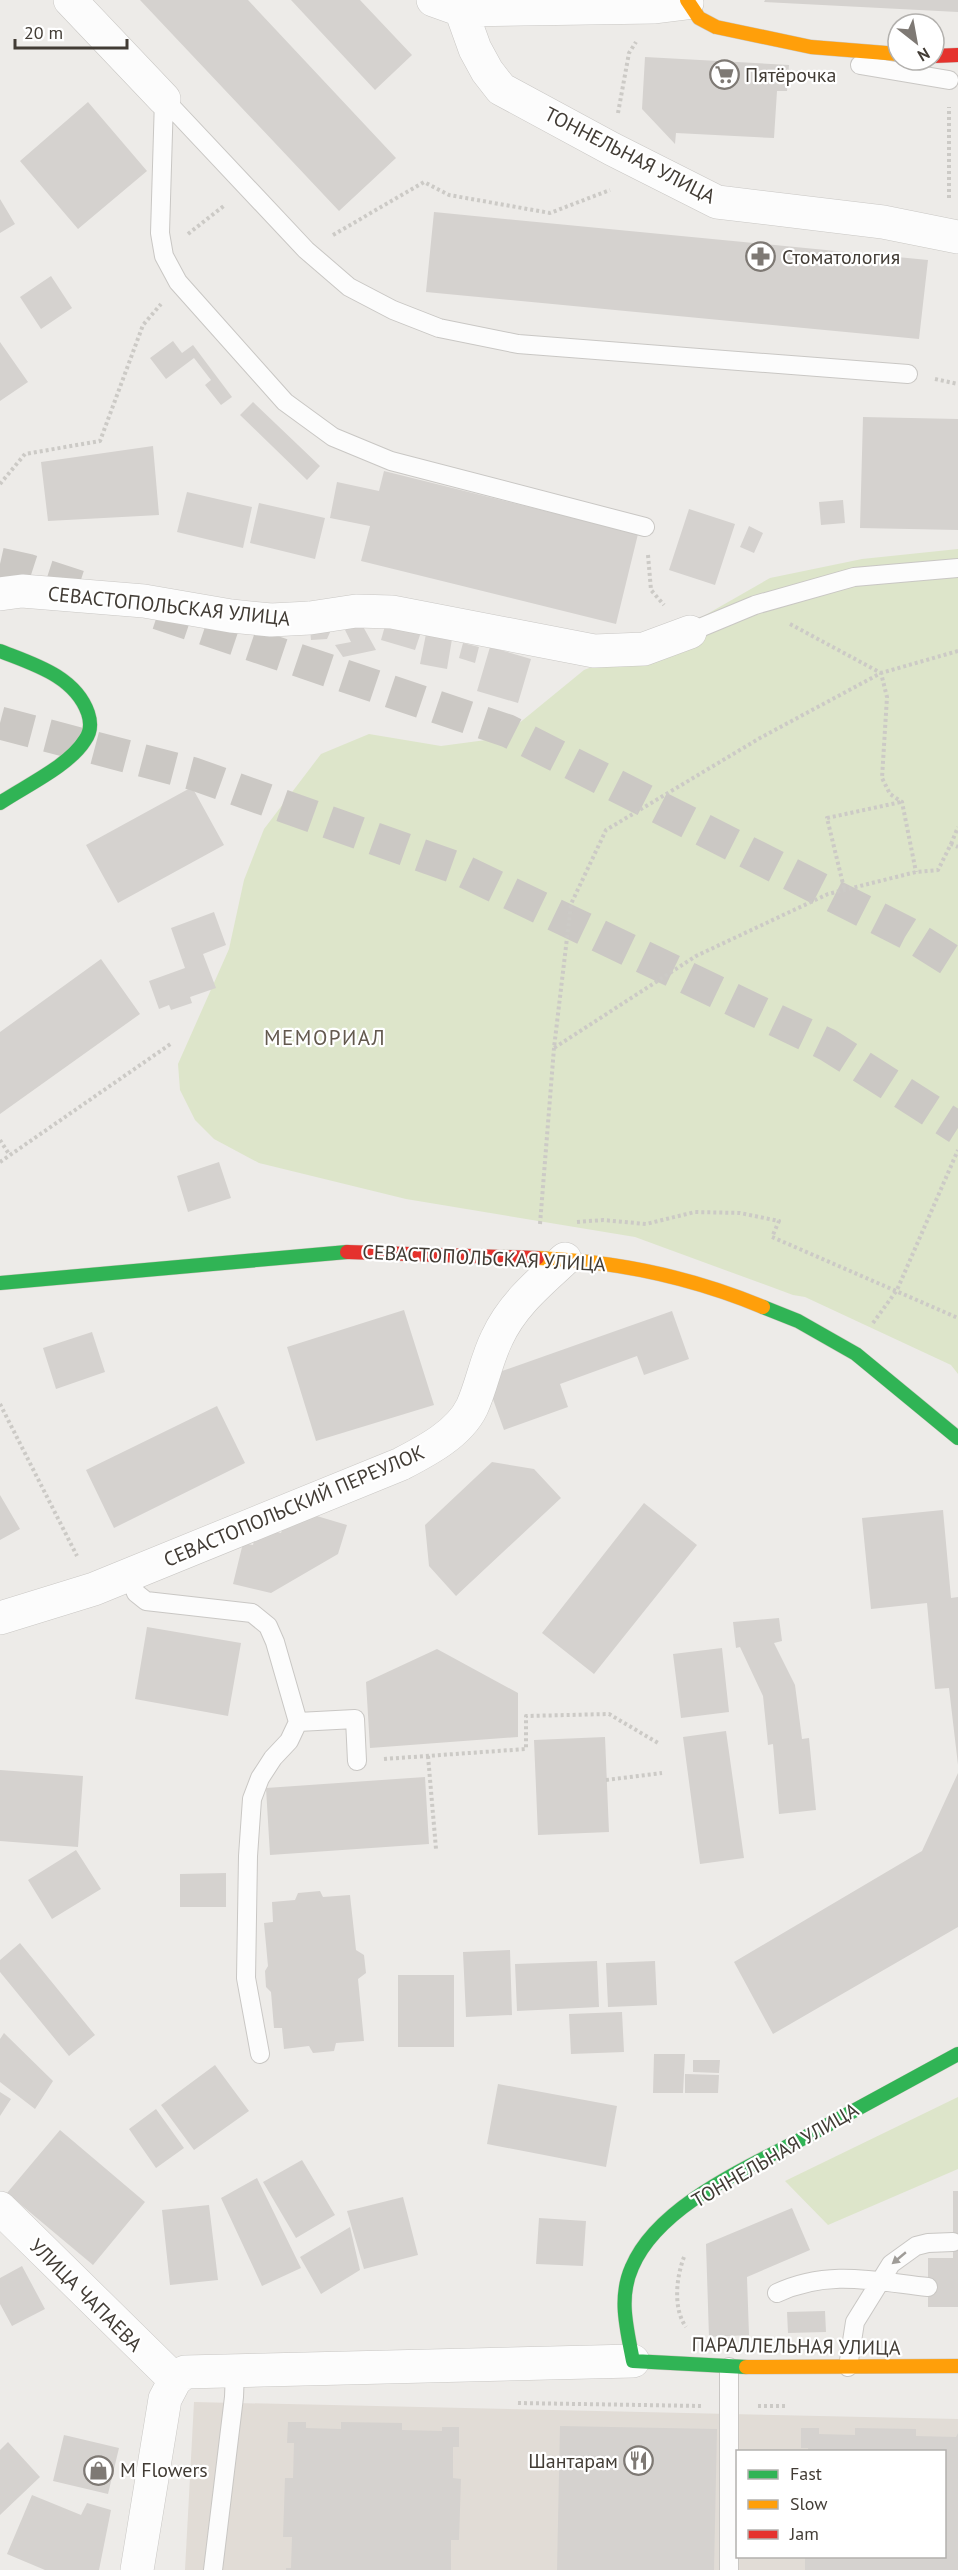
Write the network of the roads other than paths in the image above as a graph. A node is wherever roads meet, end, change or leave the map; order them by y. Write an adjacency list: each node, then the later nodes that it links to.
1 (70, 0): 7 (street)
2 (687, 1): 3 (street, ТОННЕЛЬНАЯ УЛИЦА); 4 (street, ТОННЕЛЬНАЯ УЛИЦА)
3 (447, 5): 8 (street, ТОННЕЛЬНАЯ УЛИЦА)
4 (811, 46): 5 (street, ТОННЕЛЬНАЯ УЛИЦА); 6 (lane)
5 (886, 53)
6 (949, 80)
7 (164, 99): 9 (lane); 10 (lane)
8 (955, 228)
9 (908, 374)
10 (645, 527)
11 (958, 568): 13 (lane)
12 (0, 594): 13 (street, СЕВАСТОПОЛЬСКАЯ УЛИЦА)
13 (690, 632)
14 (0, 651): 15 (street)
15 (0, 803)
16 (565, 1259): 17 (street, СЕВАСТОПОЛЬСКАЯ УЛИЦА); 18 (street, СЕВАСТОПОЛЬСКАЯ УЛИЦА); 19 (street, СЕВАСТОПОЛЬСКИЙ ПЕРЕУЛОК)
17 (0, 1283)
18 (958, 1437)
19 (129, 1575): 20 (street, СЕВАСТОПОЛЬСКИЙ ПЕРЕУЛОК); 21 (lane)
20 (0, 1618)
21 (298, 1722): 22 (lane); 23 (lane)
22 (357, 1761)
23 (260, 2054)
24 (958, 2054): 30 (street, ТОННЕЛЬНАЯ УЛИЦА)
25 (0, 2208): 35 (street, УЛИЦА ЧАПАЕВА)
26 (953, 2242): 27 (lane, one-way to 27)
27 (880, 2282): 28 (lane); 29 (lane); 33 (lane)
28 (928, 2287)
29 (777, 2293)
30 (633, 2361): 32 (street, ПАРАЛЛЕЛЬНАЯ УЛИЦА); 34 (street)
31 (958, 2366): 33 (street, ПАРАЛЛЕЛЬНАЯ УЛИЦА)
32 (729, 2367): 33 (street, ПАРАЛЛЕЛЬНАЯ УЛИЦА); 38 (lane)
33 (848, 2367)
34 (235, 2371): 35 (street); 37 (lane)
35 (175, 2380): 36 (street)
36 (137, 2570)
37 (213, 2570)
38 (729, 2570)

